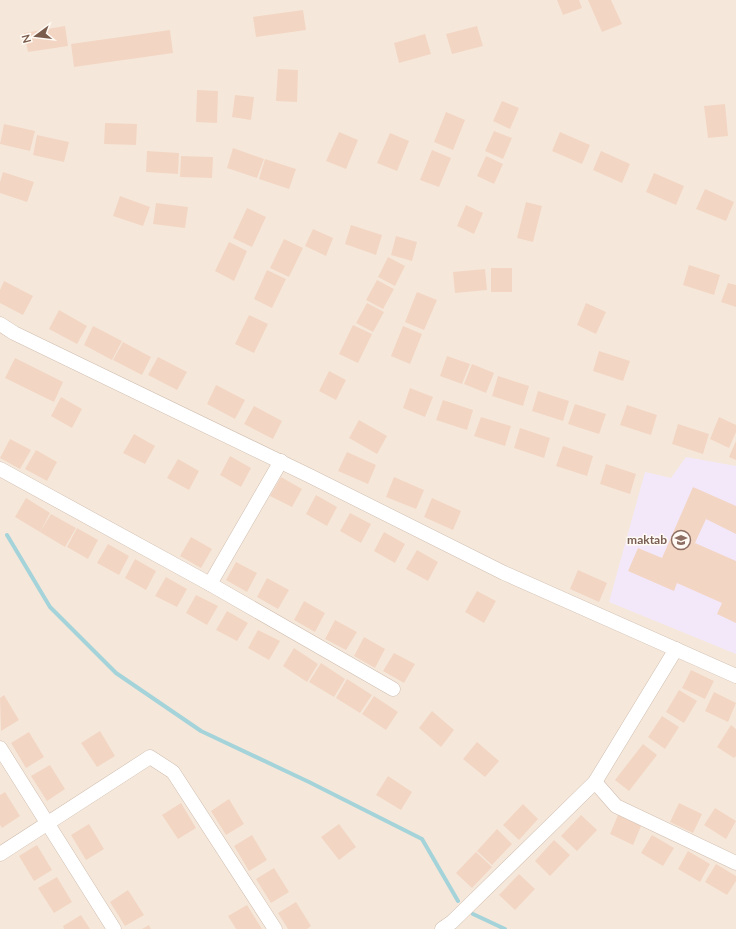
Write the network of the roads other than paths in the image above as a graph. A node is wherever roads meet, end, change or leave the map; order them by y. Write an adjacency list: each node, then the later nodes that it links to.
1 (0, 324): 2 (street)
2 (281, 461): 4 (street); 5 (street)
3 (0, 469): 4 (street)
4 (210, 584): 7 (street)
5 (676, 649): 6 (street); 9 (street)
6 (736, 676)
7 (393, 689)
8 (0, 748): 10 (street)
9 (595, 782): 12 (street); 15 (street)
10 (49, 824): 11 (street); 13 (street); 14 (street)
11 (0, 854)
12 (736, 863)
13 (114, 929)
14 (275, 929)
15 (442, 929)

